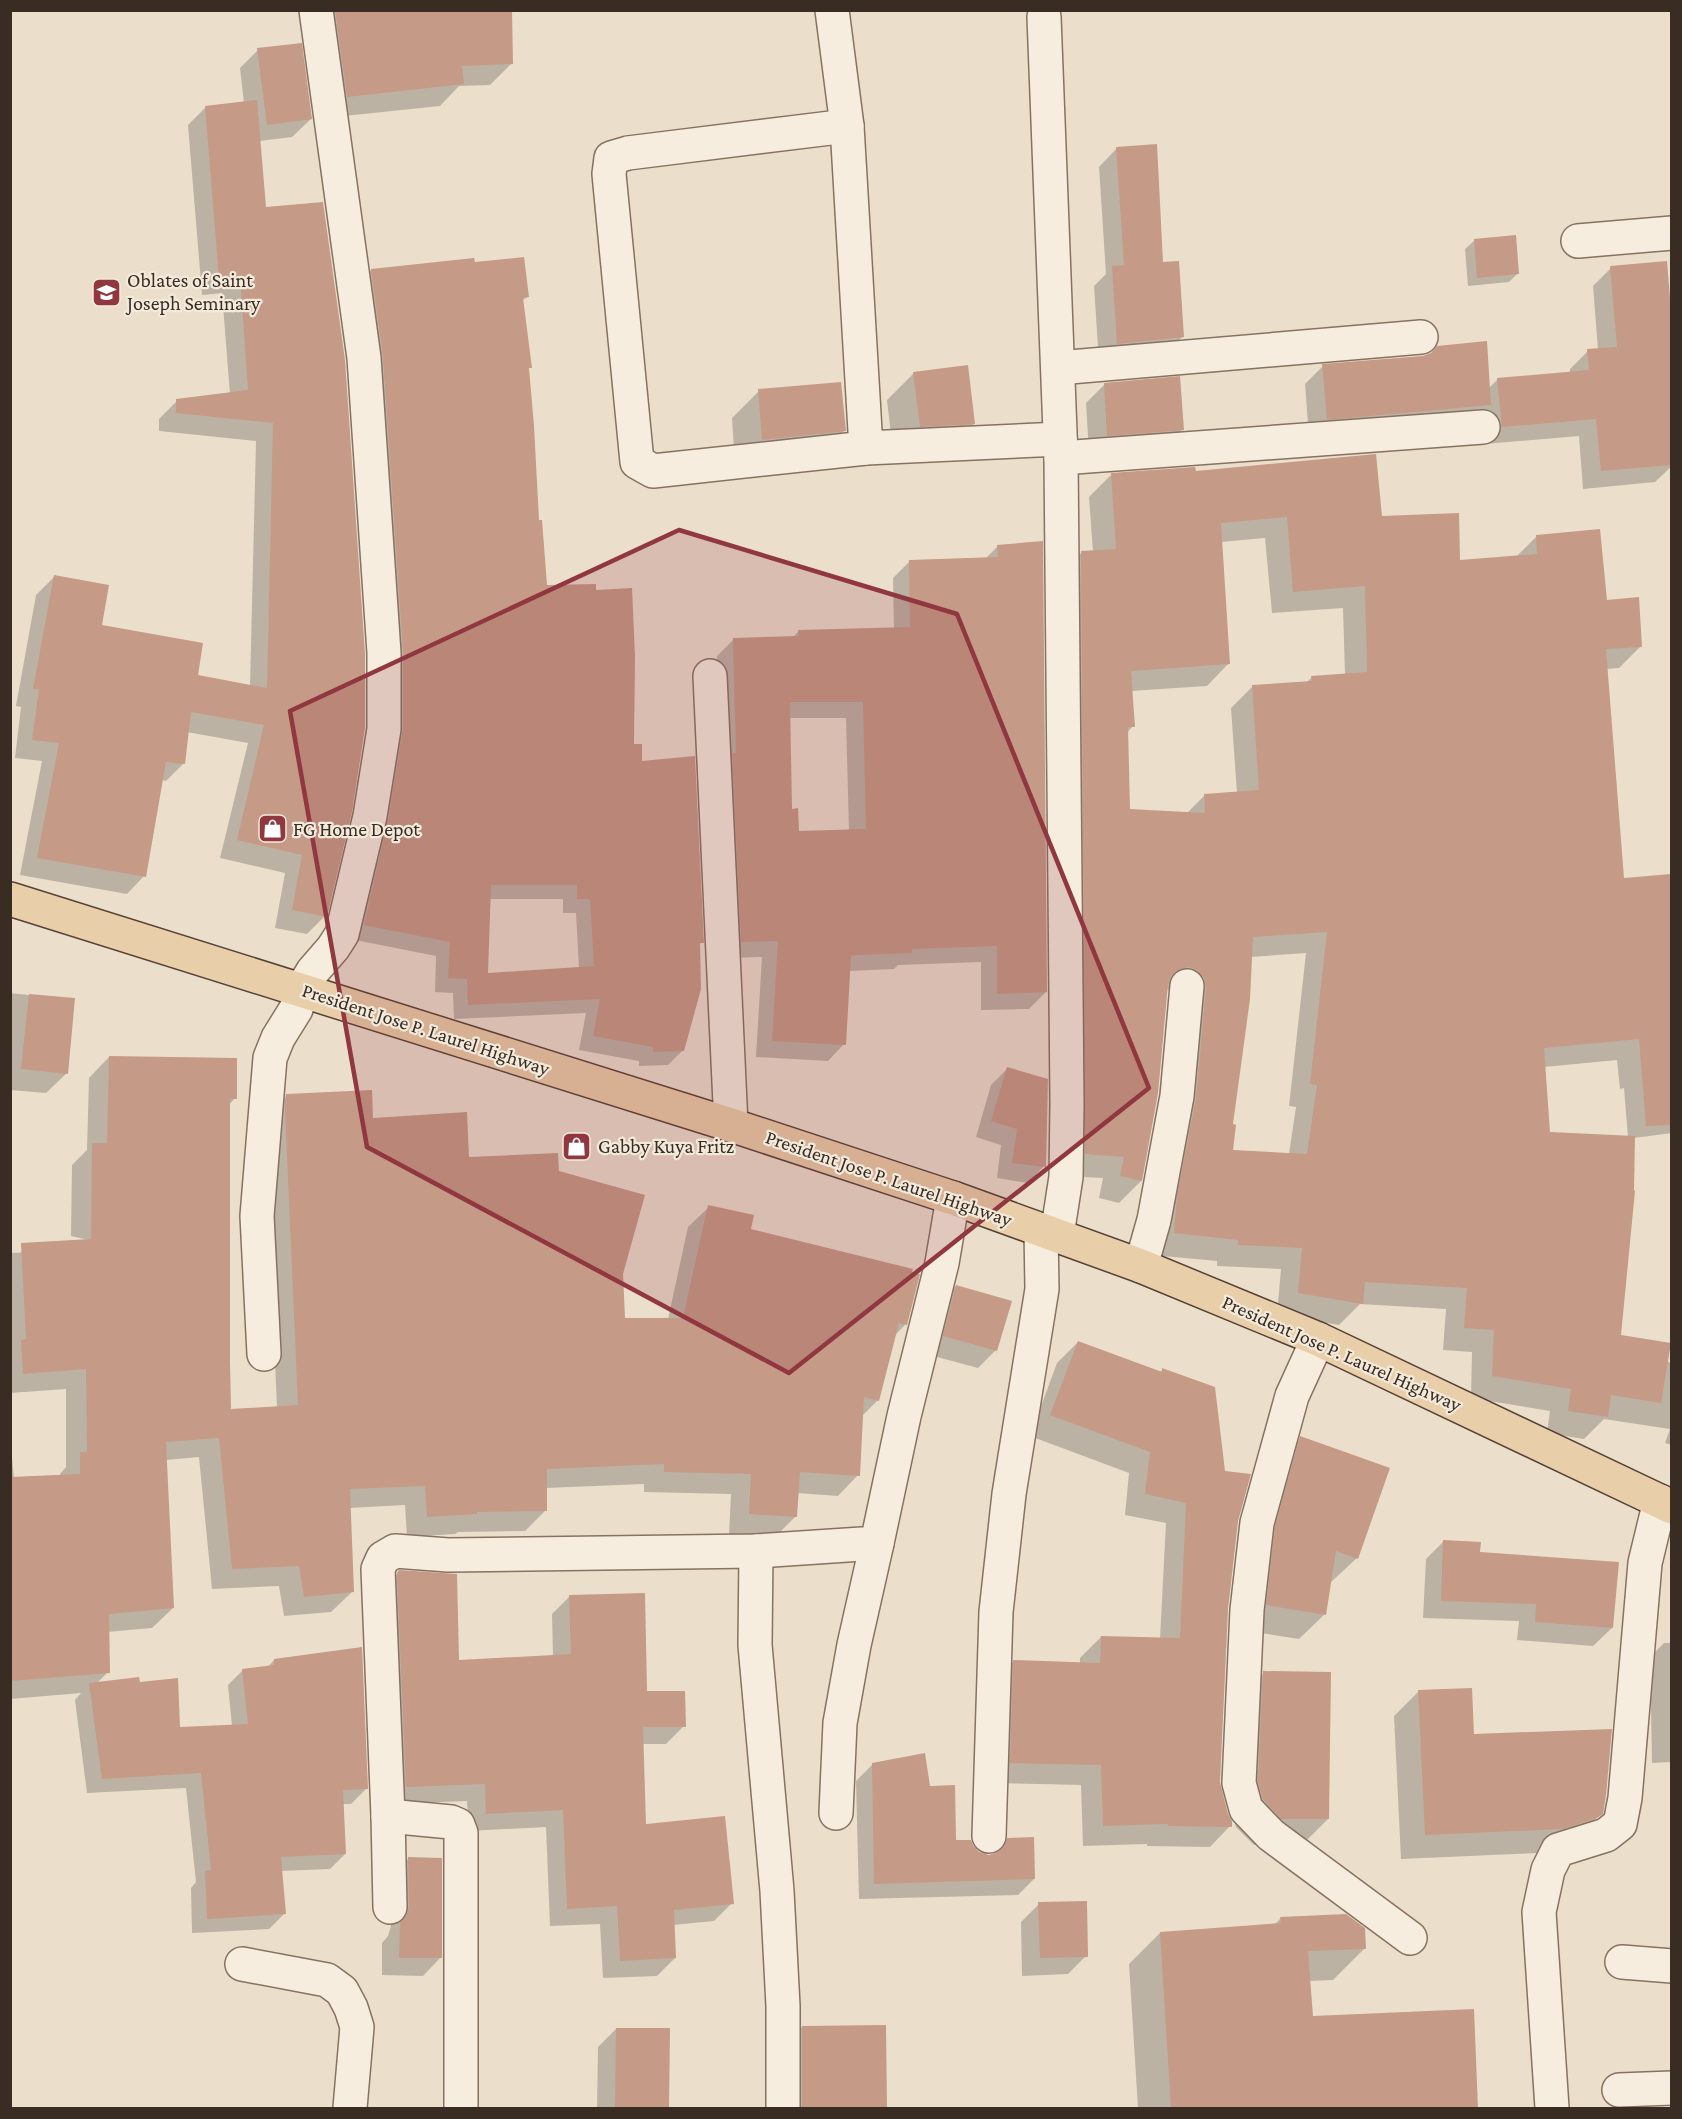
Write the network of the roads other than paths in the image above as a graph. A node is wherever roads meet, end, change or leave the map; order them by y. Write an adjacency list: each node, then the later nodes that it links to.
1 (316, 10): 15 (street)
2 (832, 10): 4 (street)
3 (1044, 17): 8 (street)
4 (847, 126): 10 (street); 10 (street)
5 (1671, 233): 6 (street)
6 (1578, 241)
7 (1421, 337): 8 (street)
8 (1058, 368): 11 (street)
9 (1483, 427): 11 (street)
10 (866, 448): 11 (street)
11 (1060, 448): 18 (street)
12 (710, 676): 16 (street)
13 (10, 899): 15 (main road, President Jose P. Laurel Highway)
14 (1186, 986): 19 (street)
15 (302, 989): 16 (main road, President Jose P. Laurel Highway); 21 (street)
16 (730, 1125): 17 (main road, President Jose P. Laurel Highway)
17 (953, 1198): 18 (main road, President Jose P. Laurel Highway); 23 (street)
18 (1049, 1232): 19 (main road, President Jose P. Laurel Highway); 27 (street)
19 (1141, 1266): 20 (main road, President Jose P. Laurel Highway)
20 (1318, 1339): 22 (main road, President Jose P. Laurel Highway); 29 (street)
21 (264, 1354)
22 (1666, 1504): 38 (street)
23 (877, 1543): 24 (street); 25 (street)
24 (756, 1551): 26 (street); 37 (street)
25 (836, 1813)
26 (388, 1816): 28 (street); 36 (street)
27 (989, 1836)
28 (390, 1907)
29 (1410, 1938)
30 (1622, 1962): 32 (street)
31 (242, 1964): 35 (street)
32 (1671, 1966)
33 (1671, 2088): 34 (street)
34 (1619, 2090)
35 (350, 2109)
36 (461, 2109)
37 (783, 2109)
38 (1552, 2109)

